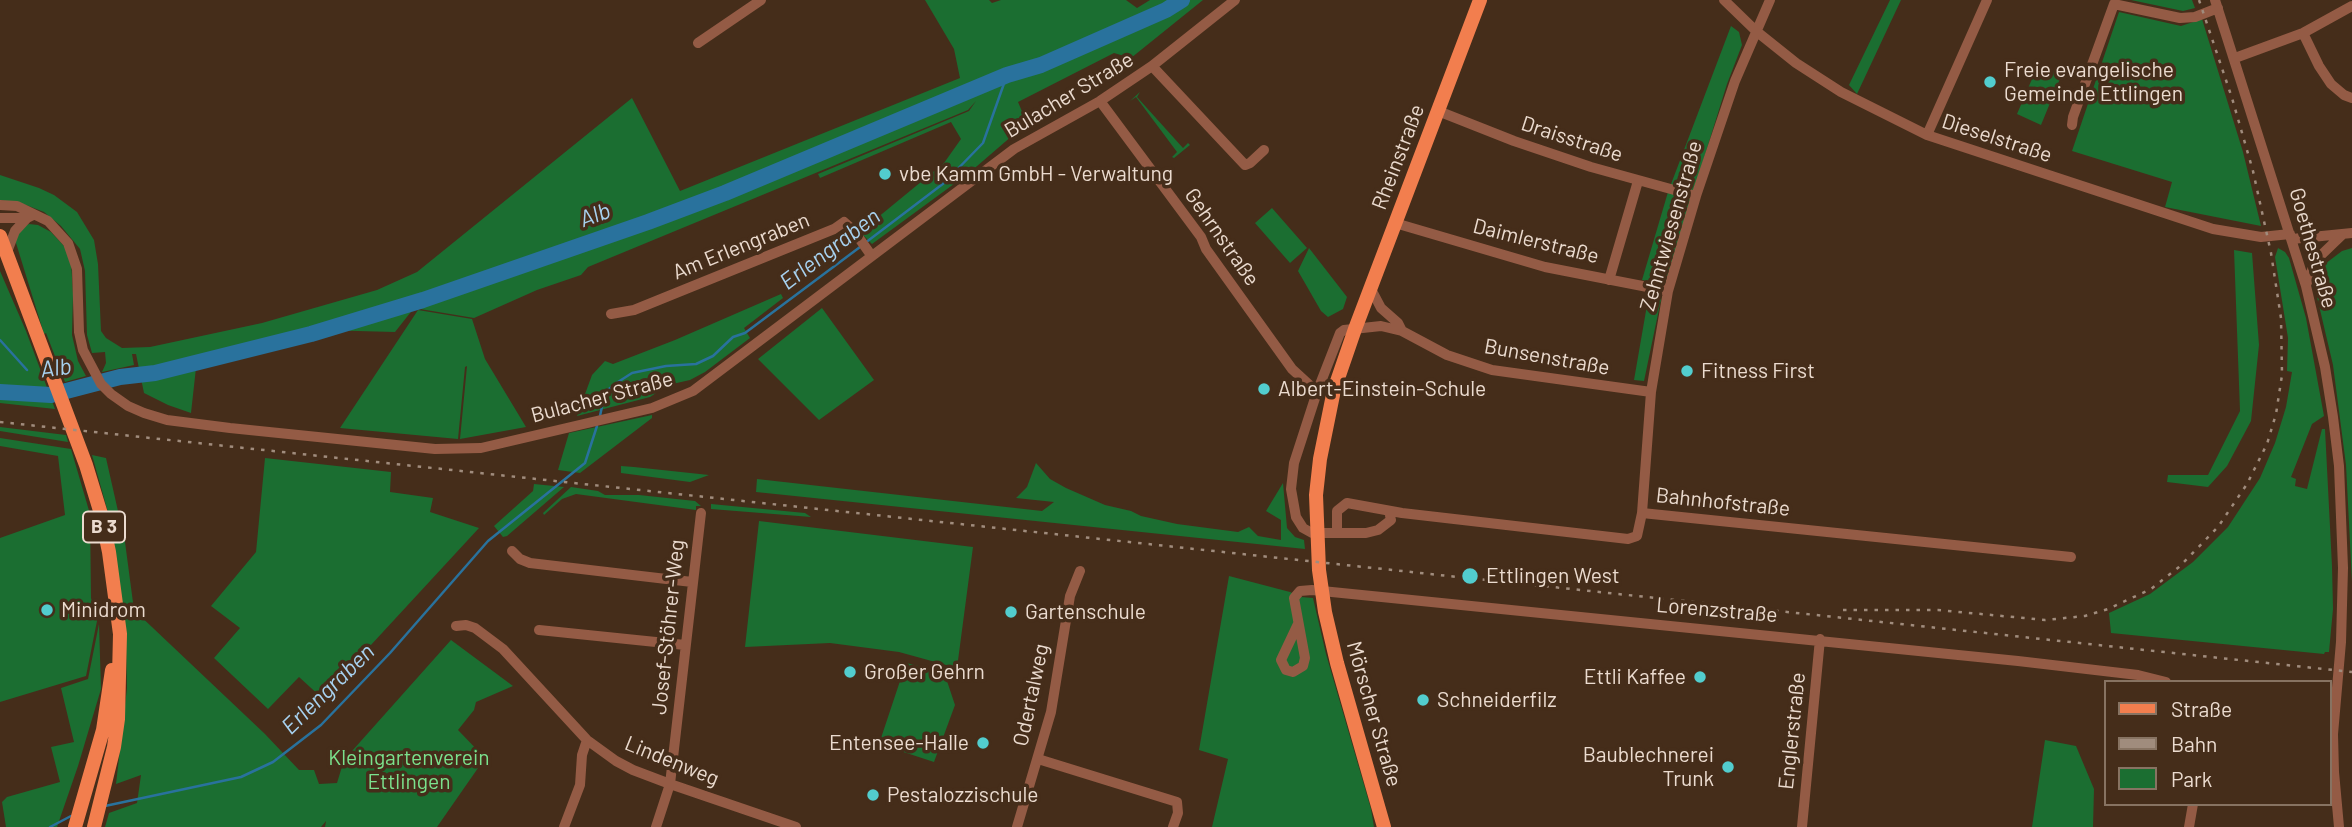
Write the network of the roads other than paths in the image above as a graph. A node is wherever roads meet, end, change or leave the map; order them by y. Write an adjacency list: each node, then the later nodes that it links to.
1 (761, 0): 11 (street)
2 (1235, 0): 13 (street, Bulacher Straße)
3 (1480, 0): 16 (main road, Rheinstraße)
4 (1724, 0): 9 (street, Dieselstraße)
5 (1770, 0): 9 (street, Zehntwiesenstraße)
6 (1987, 0): 18 (street)
7 (2216, 4): 12 (street, Goethestraße); 17 (street, Goethestraße)
8 (2352, 6): 10 (street)
9 (1756, 30): 18 (street, Dieselstraße); 21 (street, Zehntwiesenstraße)
10 (2303, 33): 12 (street); 14 (street)
11 (698, 43)
12 (2235, 58): 28 (street, Goethestraße)
13 (1152, 66): 15 (street, Bulacher Straße); 19 (street)
14 (2352, 98)
15 (1100, 101): 30 (street, Bulacher Straße); 38 (street, Gehrnstraße)
16 (1438, 111): 20 (street, Draisstraße); 25 (main road, Rheinstraße)
17 (2072, 125)
18 (1927, 135): 28 (street, Dieselstraße)
19 (1264, 150)
20 (1638, 181): 21 (street, Draisstraße); 31 (street)
21 (1696, 196): 34 (street, Zehntwiesenstraße)
22 (0, 205): 23 (street, Bulacher Straße)
23 (30, 216): 24 (street); 29 (street); 30 (street, Bulacher Straße)
24 (0, 218)
25 (1395, 223): 31 (street, Daimlerstraße); 33 (main road, Rheinstraße)
26 (2347, 234): 28 (street, Dieselstraße); 32 (street, Dieselstraße)
27 (0, 236): 29 (main road, B 3)
28 (2291, 236): 32 (street, Goethestraße)
29 (7, 252): 48 (main road, B 3)
30 (869, 252): 35 (street, Am Erlengraben)
31 (1609, 279): 34 (street, Daimlerstraße)
32 (2306, 286): 56 (street, Goethestraße)
33 (1371, 289): 36 (main road, Rheinstraße); 37 (street, Bunsenstraße)
34 (1668, 291): 39 (street, Zehntwiesenstraße)
35 (611, 314)
36 (1355, 329): 37 (street, Bunsenstraße); 38 (street, Rheinstraße); 49 (main road, Rheinstraße)
37 (1402, 331): 39 (street, Bunsenstraße)
38 (1317, 392): 43 (street, Rheinstraße)
39 (1651, 392): 42 (street, Zehntwiesenstraße)
40 (1389, 511): 42 (street, Bahnhofstraße); 43 (street); 43 (street, Bahnhofstraße)
41 (701, 513): 47 (street, Josef-Stöhrer-Weg)
42 (1642, 513): 45 (street, Bahnhofstraße)
43 (1334, 533)
44 (512, 551): 47 (street)
45 (2071, 557)
46 (1080, 571): 58 (street, Odertalweg)
47 (692, 582): 54 (street, Josef-Stöhrer-Weg)
48 (114, 591): 61 (main road, B 3); 62 (main road, B 3)
49 (1325, 612): 68 (main road, Mörscher Straße)
50 (1298, 624): 53 (street, Lorenzstraße)
51 (456, 626): 57 (street, Lindenweg)
52 (539, 630): 54 (street)
53 (1820, 639): 55 (street, Lorenzstraße); 69 (street, Englerstraße)
54 (685, 645): 59 (street, Josef-Stöhrer-Weg)
55 (2158, 680)
56 (2331, 734): 71 (street, Goethestraße)
57 (587, 740): 59 (street, Lindenweg); 63 (street)
58 (1038, 759): 66 (street, Odertalweg); 67 (street)
59 (670, 784): 64 (street, Josef-Stöhrer-Weg); 65 (street, Lindenweg)
60 (2193, 806): 70 (street)
61 (95, 821)
62 (76, 824)
63 (564, 827)
64 (656, 827)
65 (796, 827)
66 (1017, 827)
67 (1173, 827)
68 (1384, 827)
69 (1802, 827)
70 (2189, 827)
71 (2339, 827)

